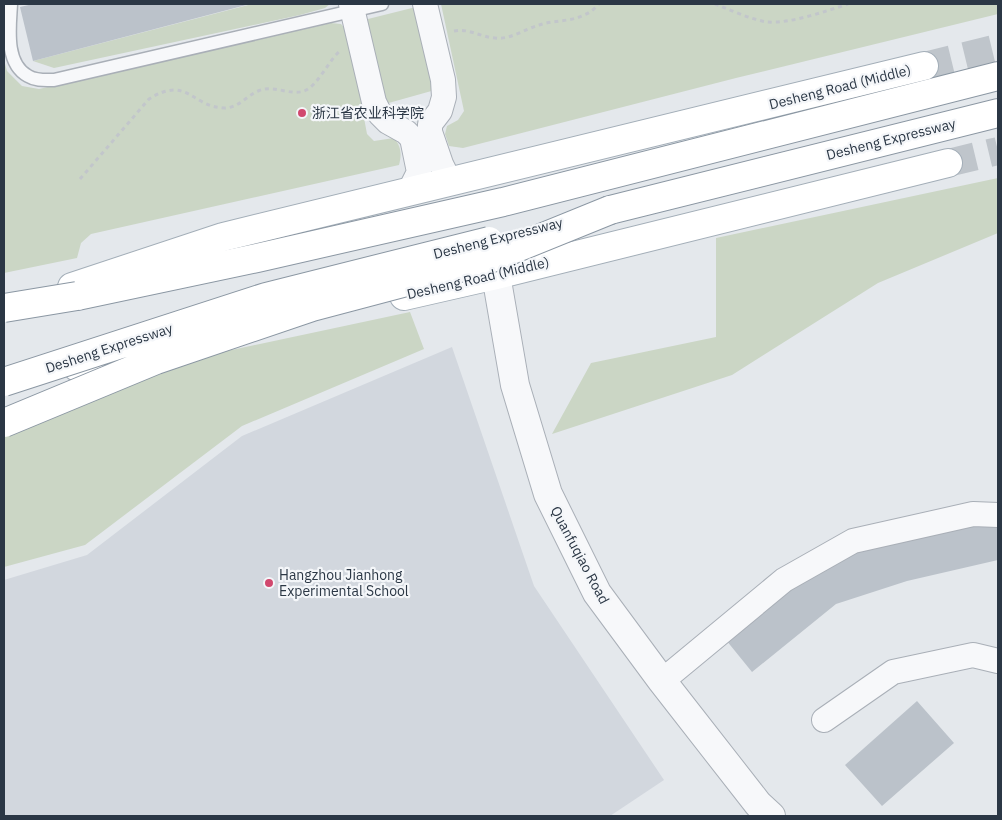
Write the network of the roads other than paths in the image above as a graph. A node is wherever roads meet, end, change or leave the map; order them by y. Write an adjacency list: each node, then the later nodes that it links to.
1 (11, 4): 4 (lane)
2 (382, 4): 4 (lane)
3 (425, 4): 8 (street)
4 (352, 7): 9 (street)
5 (924, 66): 11 (main road, Desheng Road (Middle))
6 (998, 76): 15 (main road)
7 (998, 113): 13 (main road, Desheng Expressway)
8 (435, 117): 9 (street); 11 (street)
9 (397, 126): 12 (street)
10 (948, 163): 14 (main road, Desheng Road (Middle))
11 (457, 180): 12 (main road, Desheng Road (Middle))
12 (410, 192): 17 (main road, Desheng Road (Middle))
13 (610, 210): 18 (main road, Desheng Expressway, bridge); 19 (main road, bridge)
14 (496, 274): 18 (main road, Desheng Road (Middle)); 22 (street, Quanfuqiao Road)
15 (77, 296): 16 (main road, bridge); 17 (main road, bridge)
16 (4, 299)
17 (4, 309)
18 (4, 380)
19 (4, 423)
20 (998, 515): 22 (street)
21 (998, 661): 23 (street)
22 (662, 681): 24 (street, Quanfuqiao Road)
23 (824, 720)
24 (771, 816)

